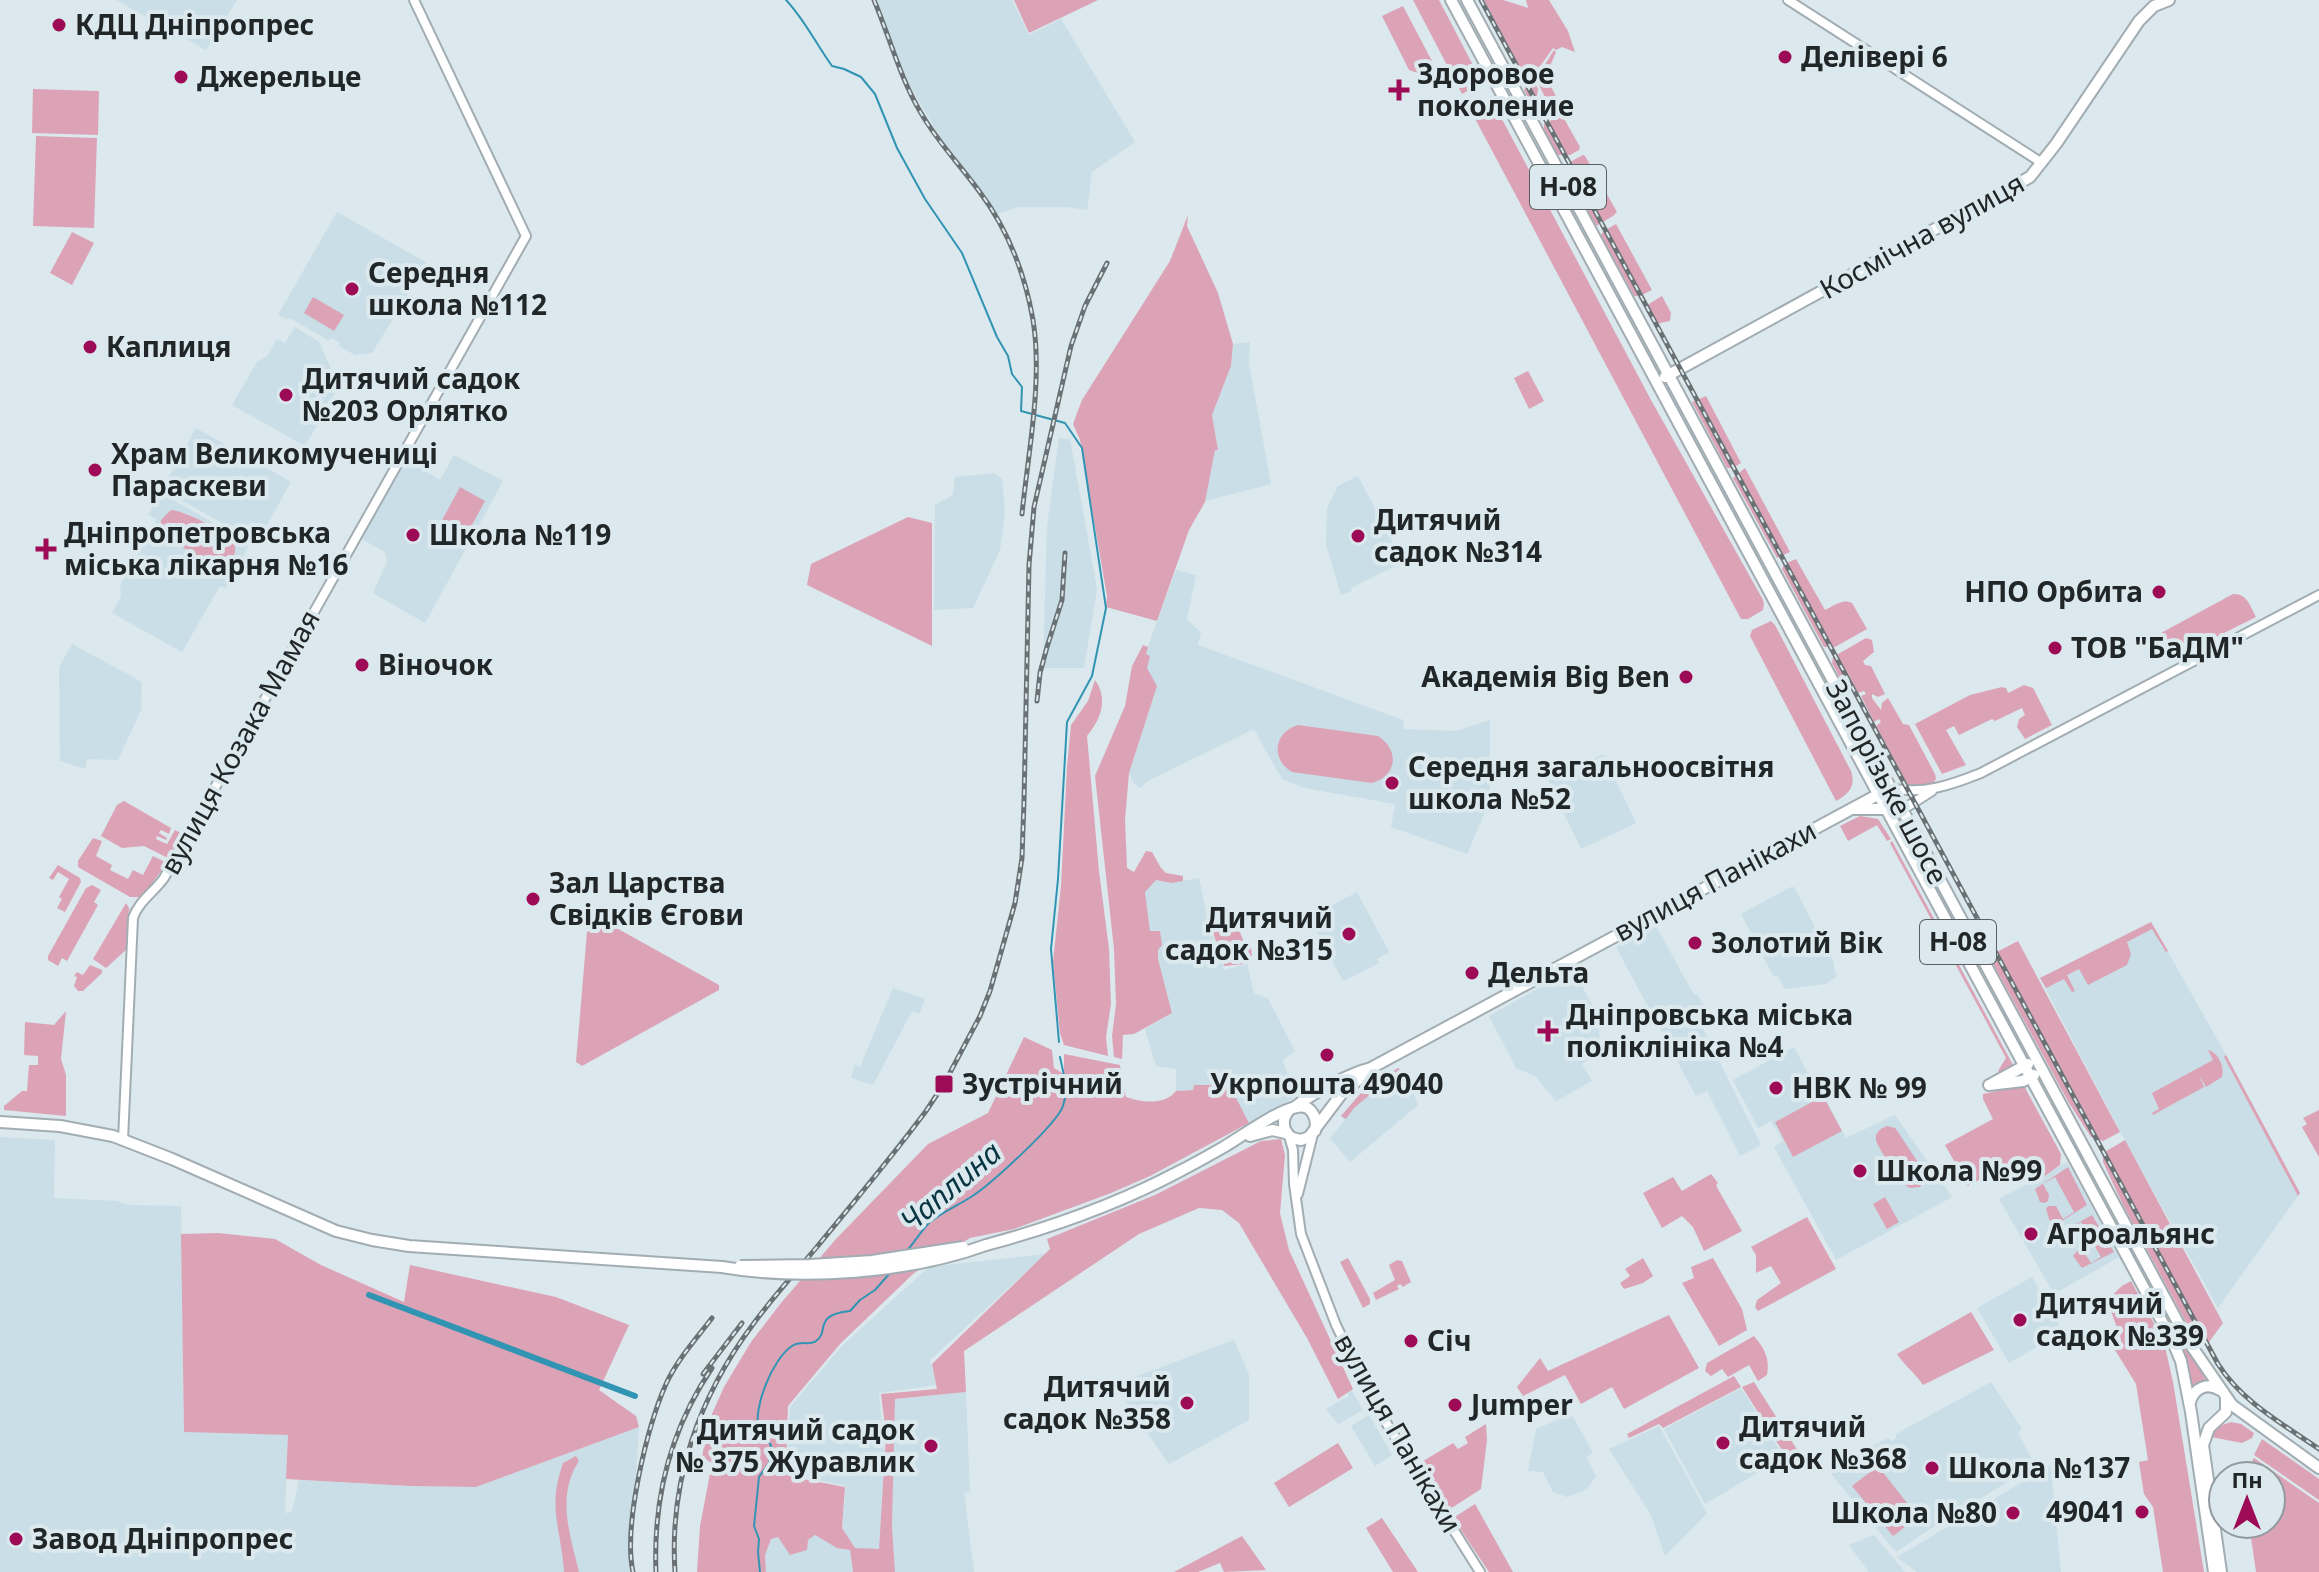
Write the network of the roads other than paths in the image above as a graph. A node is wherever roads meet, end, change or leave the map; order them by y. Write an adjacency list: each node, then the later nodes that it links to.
1 (414, 0): 27 (street, вулиця Козака Мамая)
2 (1451, 0): 7 (main road, Запорізьке шосе / Н-08)
3 (1467, 0): 6 (main road, Запорізьке шосе / Н-08)
4 (1788, 0): 8 (street)
5 (2169, 0): 8 (main road, Космічна вулиця)
6 (1511, 83): 7 (main road); 9 (main road, Запорізьке шосе / Н-08)
7 (1499, 89): 10 (main road, Запорізьке шосе / Н-08)
8 (2042, 163): 9 (main road, Космічна вулиця)
9 (1669, 375): 10 (main road, Космічна вулиця); 12 (main road, Запорізьке шосе / Н-08)
10 (1656, 382): 14 (main road, Запорізьке шосе / Н-08)
11 (2319, 595): 13 (street, вулиця Панікахи)
12 (1890, 788): 13 (street, вулиця Панікахи); 14 (main road, вулиця Панікахи); 17 (main road, Запорізьке шосе / Н-08)
13 (1932, 790): 17 (street, вулиця Панікахи)
14 (1878, 794): 15 (main road, Запорізьке шосе / Н-08); 16 (main road, вулиця Панікахи)
15 (1885, 808): 16 (main road, вулиця Панікахи); 17 (main road, вулиця Панікахи); 19 (main road, Запорізьке шосе / Н-08)
16 (1849, 809): 20 (main road, вулиця Панікахи)
17 (1902, 810): 18 (main road, Запорізьке шосе / Н-08)
18 (2037, 1059): 19 (main road); 21 (main road, Запорізьке шосе / Н-08)
19 (2025, 1066): 22 (main road, Запорізьке шосе / Н-08); 22 (main road)
20 (1371, 1068): 23 (main road, вулиця Панікахи); 25 (main road, вулиця Панікахи)
21 (2043, 1070): 22 (main road); 30 (main road, Запорізьке шосе / Н-08)
22 (2031, 1077): 31 (main road, Запорізьке шосе / Н-08)
23 (1293, 1108): 25 (main road); 26 (main road); 28 (main road, вулиця Панікахи)
24 (0, 1122): 27 (main road)
25 (1314, 1132): 26 (main road); 29 (street, вулиця Панікахи)
26 (1287, 1134): 28 (main road); 29 (street, вулиця Панікахи)
27 (123, 1140): 28 (main road, bridge)
28 (1223, 1148)
29 (1297, 1199): 35 (street, вулиця Панікахи)
30 (2224, 1394): 31 (main road); 32 (main road); 33 (main road, Запорізьке шосе)
31 (2190, 1408): 32 (main road); 36 (main road, Запорізьке шосе / Н-08)
32 (2219, 1420): 33 (main road); 37 (main road)
33 (2262, 1429): 34 (main road)
34 (2319, 1468)
35 (1480, 1572)
36 (2214, 1572)
37 (2221, 1572)

